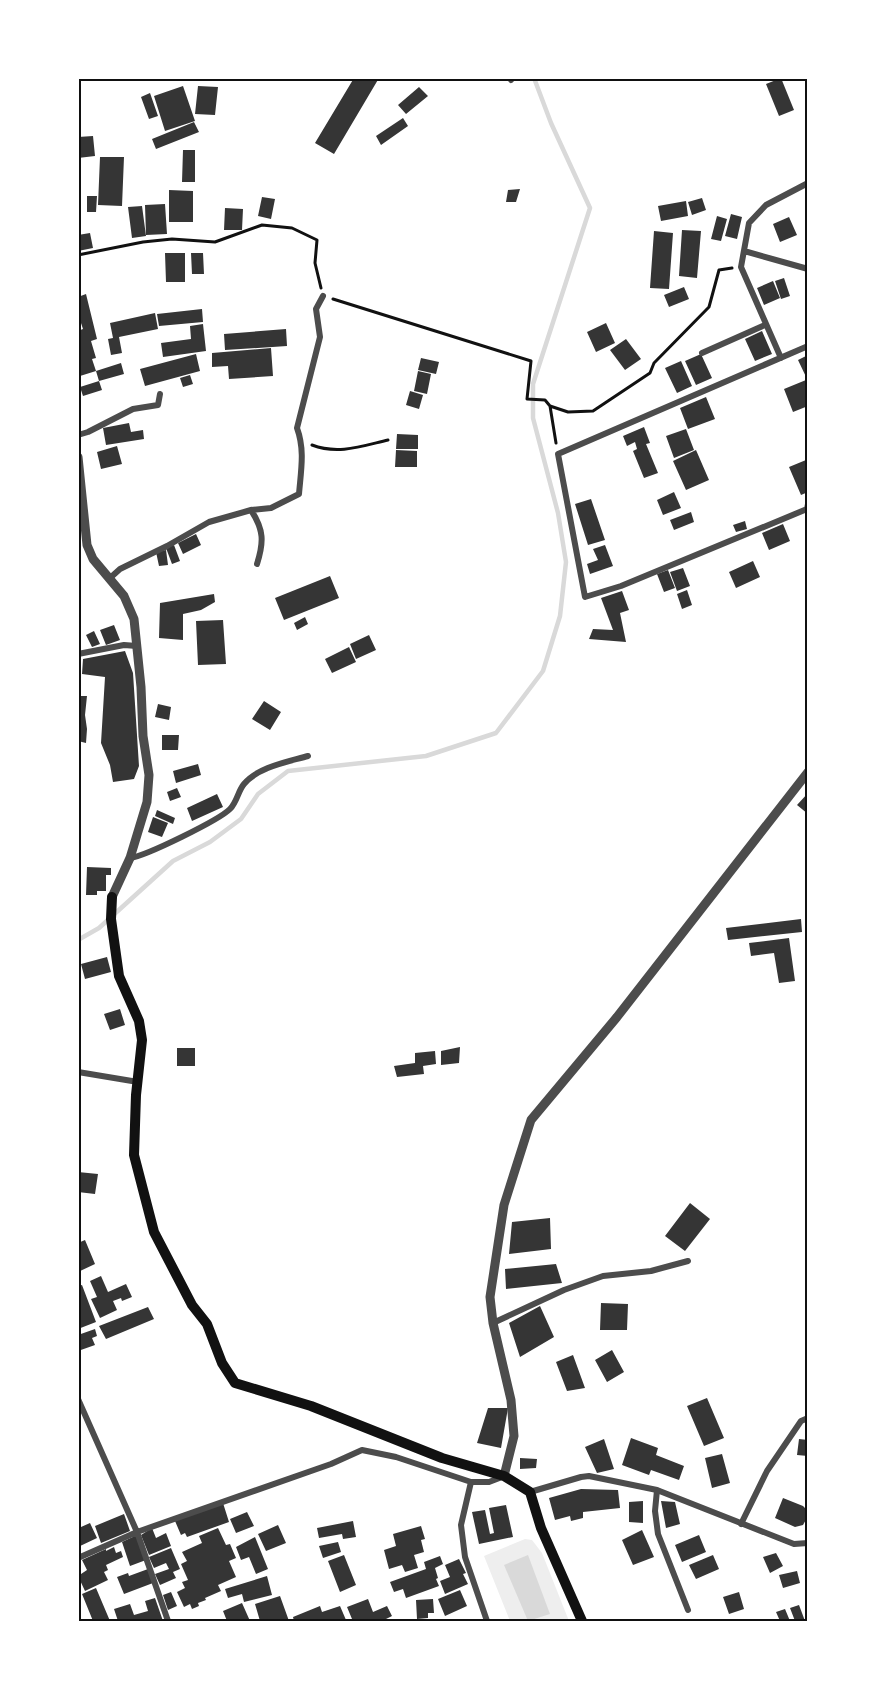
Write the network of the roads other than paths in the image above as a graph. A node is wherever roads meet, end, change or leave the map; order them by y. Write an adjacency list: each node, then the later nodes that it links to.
1 (808, 183): 2 (street)
2 (744, 250): 3 (street); 5 (street)
3 (808, 269)
4 (323, 296): 13 (street)
5 (765, 325): 7 (street); 8 (street)
6 (808, 346): 8 (street)
7 (702, 353)
8 (781, 358): 12 (street)
9 (160, 394): 10 (street)
10 (78, 435)
11 (78, 457): 15 (street)
12 (808, 504)
13 (252, 510): 14 (street); 15 (street)
14 (257, 564)
15 (110, 578): 16 (street)
16 (137, 646): 17 (street); 20 (street)
17 (78, 654)
18 (308, 756): 20 (street)
19 (808, 772): 25 (street)
20 (130, 858): 21 (street)
21 (112, 897): 23 (main road)
22 (78, 1072): 23 (street)
23 (138, 1082): 28 (main road)
24 (688, 1261): 25 (street)
25 (493, 1323): 28 (street)
26 (78, 1399): 33 (street)
27 (808, 1418): 32 (street)
28 (504, 1476): 29 (street); 31 (main road)
29 (471, 1482): 33 (street); 38 (street)
30 (657, 1490): 31 (street); 32 (street); 36 (street)
31 (530, 1492): 39 (main road)
32 (741, 1524): 34 (street)
33 (137, 1532): 35 (street); 37 (street)
34 (808, 1543)
35 (78, 1558)
36 (688, 1610)
37 (168, 1621)
38 (487, 1621)
39 (582, 1621)

